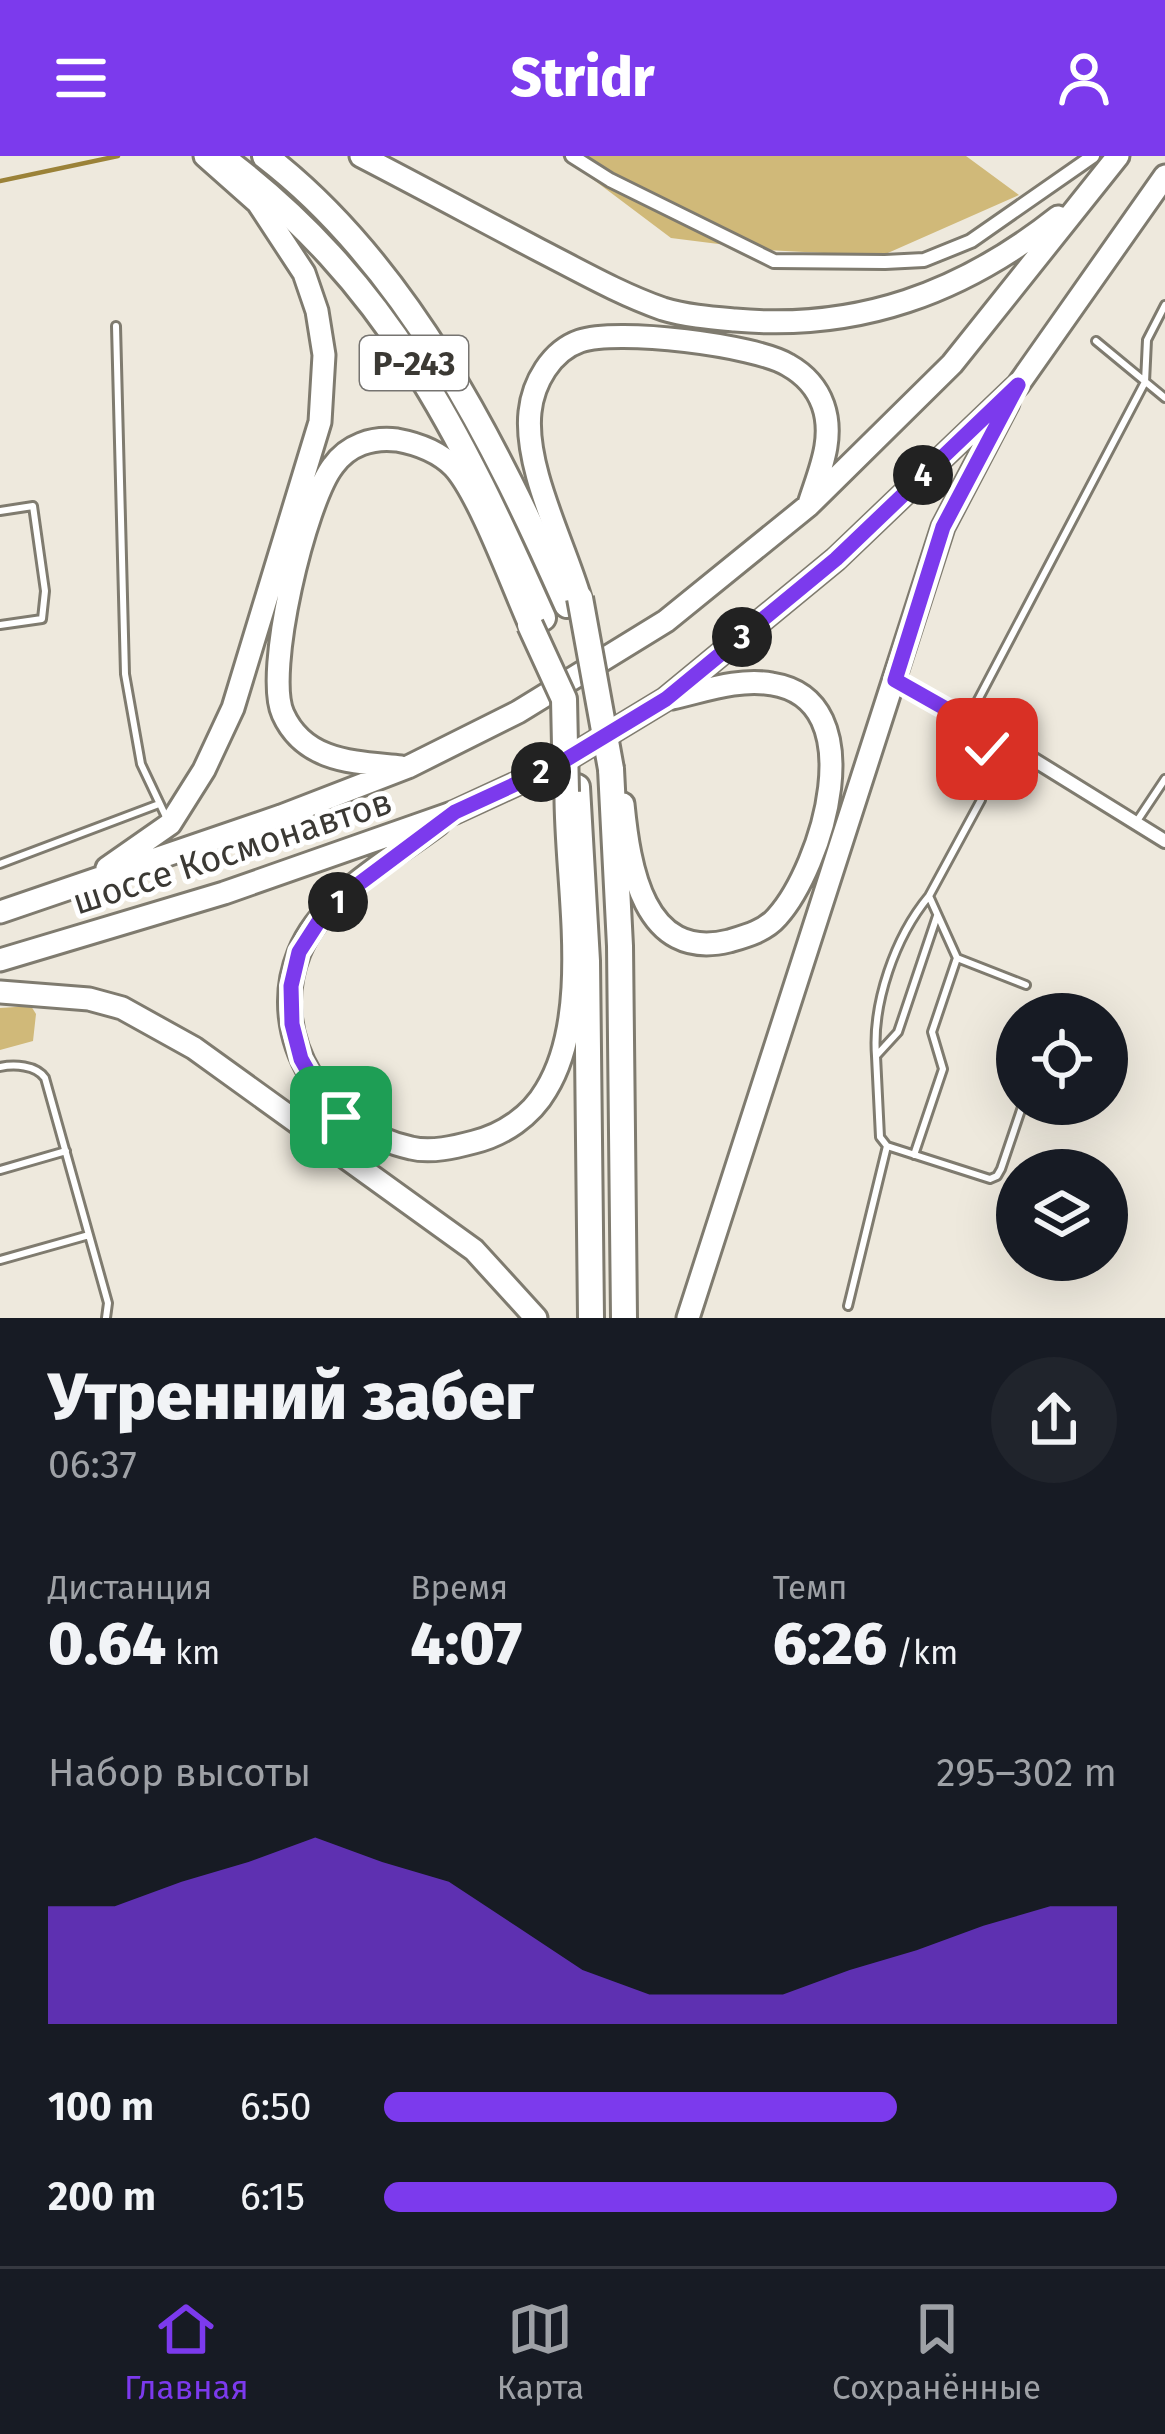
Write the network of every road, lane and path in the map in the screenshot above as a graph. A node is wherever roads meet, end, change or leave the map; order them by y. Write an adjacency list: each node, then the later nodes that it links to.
1 (205, 156): 30 (main road)
2 (220, 156): 19 (highway, Р-243)
3 (265, 156): 18 (highway, Р-243)
4 (362, 156): 9 (main road)
5 (572, 156): 6 (street)
6 (1094, 156)
7 (1118, 156): 9 (main road, шоссе Космонавтов)
8 (1165, 176): 14 (main road, шоссе Космонавтов)
9 (1086, 195): 16 (main road, шоссе Космонавтов)
10 (1165, 304): 13 (lane)
11 (116, 326): 30 (lane)
12 (1096, 341): 13 (lane)
13 (1145, 382): 15 (lane); 23 (lane)
14 (1018, 385): 21 (main road); 22 (main road, шоссе Космонавтов)
15 (1165, 398)
16 (808, 506): 18 (main road); 26 (main road, шоссе Космонавтов)
17 (0, 511): 20 (lane)
18 (573, 602): 25 (highway, bridge)
19 (536, 621): 26 (main road); 28 (highway, Р-243, bridge)
20 (0, 626)
21 (895, 680): 23 (street); 56 (main road)
22 (666, 699): 25 (main road); 29 (main road, шоссе Космонавтов)
23 (968, 719): 24 (street)
24 (994, 736): 31 (street); 35 (lane)
25 (616, 765): 55 (highway)
26 (408, 767): 34 (main road, шоссе Космонавтов)
27 (1165, 779): 31 (lane)
28 (572, 789): 29 (main road); 54 (highway)
29 (455, 812): 39 (main road, шоссе Космонавтов)
30 (164, 814): 33 (lane); 34 (main road)
31 (1135, 823): 32 (street)
32 (1165, 841)
33 (0, 864)
34 (75, 889): 36 (main road, шоссе Космонавтов)
35 (928, 896): 37 (lane); 42 (lane)
36 (0, 912)
37 (938, 915): 38 (lane); 42 (lane)
38 (957, 958): 40 (lane); 47 (lane)
39 (0, 960)
40 (1026, 986)
41 (0, 992): 53 (main road)
42 (877, 1056): 45 (lane)
43 (0, 1067): 46 (lane)
44 (1015, 1125): 47 (lane)
45 (887, 1146): 47 (lane); 51 (lane)
46 (66, 1151): 48 (lane); 49 (lane)
47 (914, 1155)
48 (0, 1170)
49 (89, 1235): 50 (lane); 52 (lane)
50 (0, 1260)
51 (848, 1306)
52 (106, 1318)
53 (536, 1318)
54 (591, 1318)
55 (624, 1318)
56 (688, 1318)

